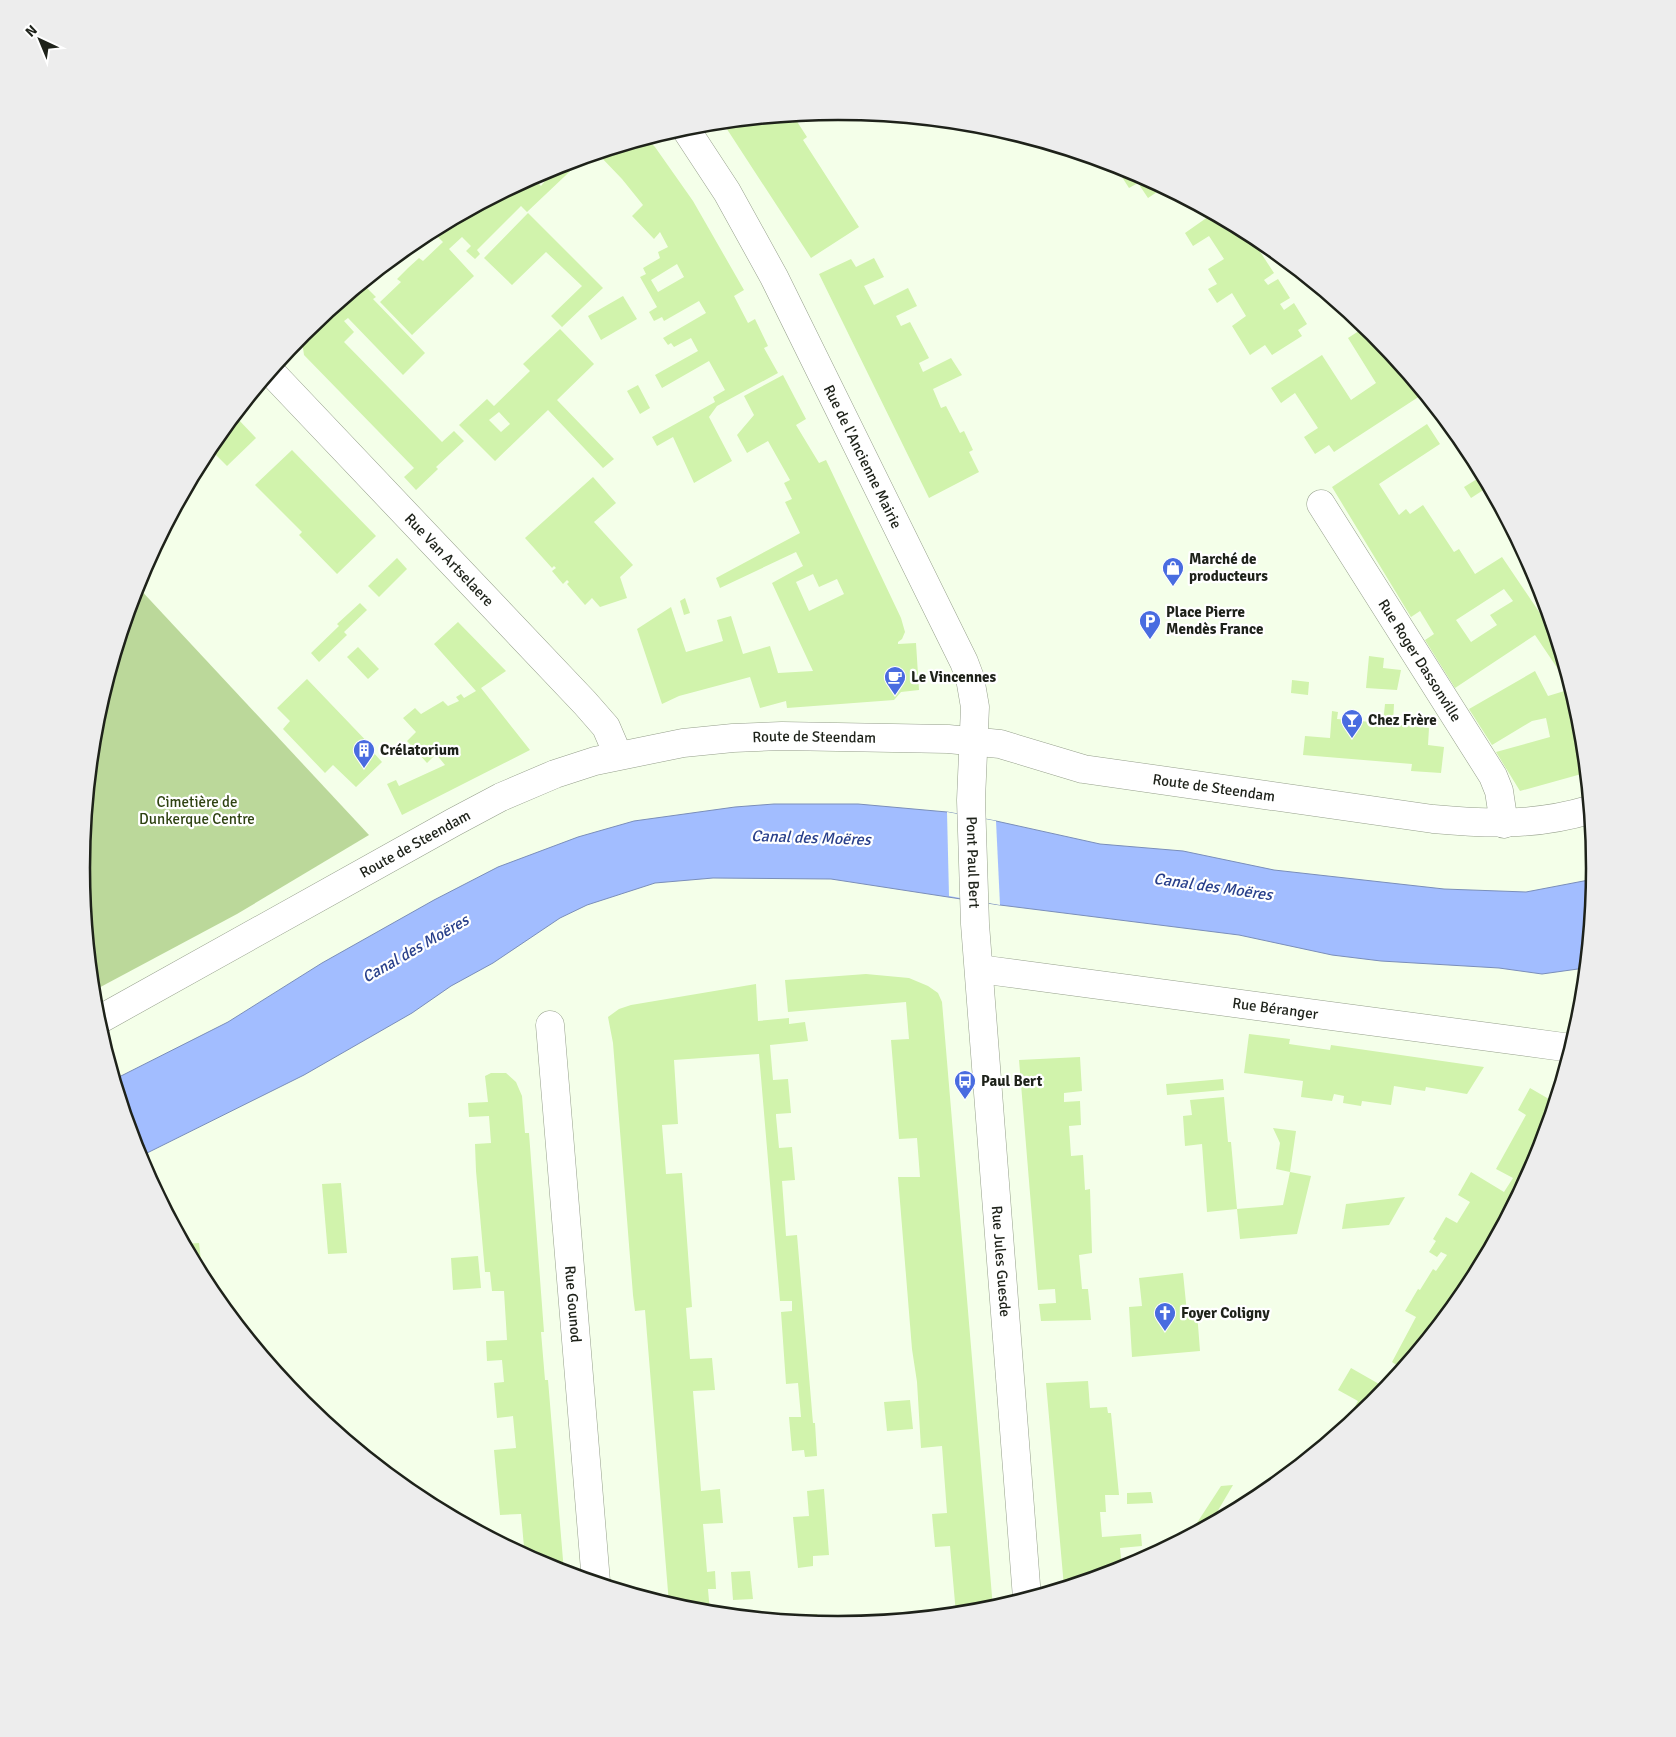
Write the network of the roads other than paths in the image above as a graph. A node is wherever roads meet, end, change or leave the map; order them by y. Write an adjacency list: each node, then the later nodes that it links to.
1 (689, 136): 4 (street, Rue de l'Ancienne Mairie)
2 (275, 376): 5 (street, Rue Van Artselaere)
3 (1321, 504): 8 (street, Rue Roger Dassonville)
4 (974, 741): 5 (street, Route de Steendam); 6 (street, Rue de l'Ancienne Mairie); 8 (street, Route de Steendam)
5 (618, 755): 11 (street, Route de Steendam)
6 (971, 800): 9 (street, Pont Paul Bert)
7 (1583, 811): 8 (street, Route de Steendam)
8 (1504, 824)
9 (975, 924): 10 (street, Rue Jules Guesde)
10 (979, 969): 13 (street, Rue Béranger); 15 (street, Rue Jules Guesde)
11 (105, 1017)
12 (550, 1025): 14 (street, Rue Gounod)
13 (1564, 1047)
14 (596, 1576)
15 (1027, 1592)

